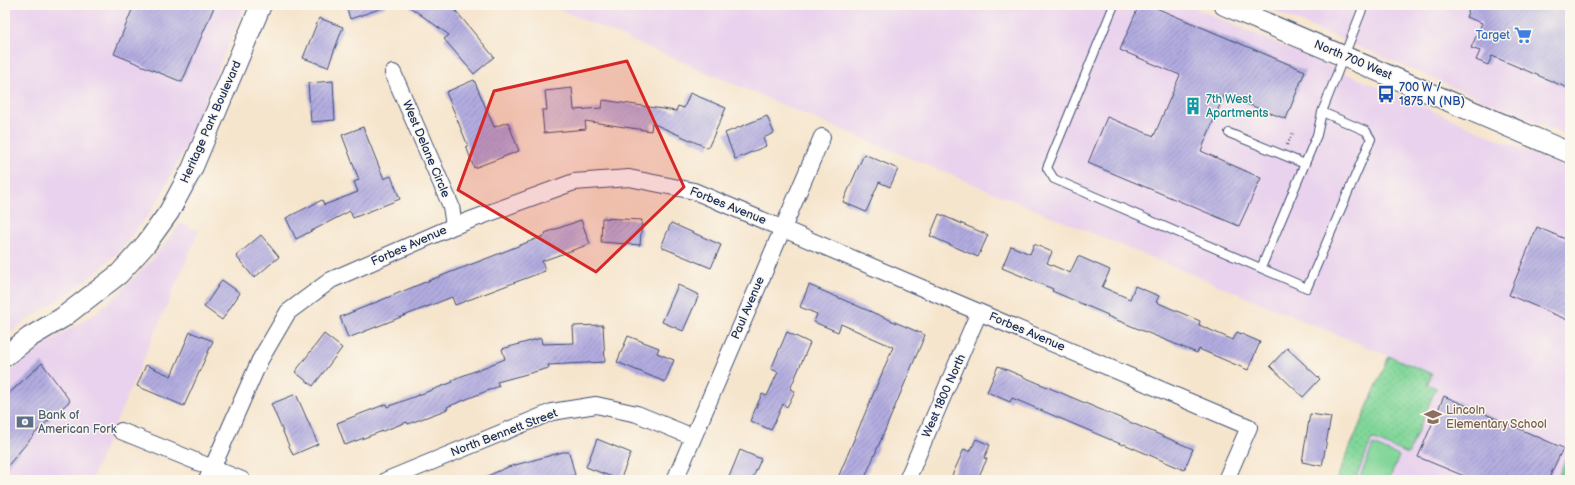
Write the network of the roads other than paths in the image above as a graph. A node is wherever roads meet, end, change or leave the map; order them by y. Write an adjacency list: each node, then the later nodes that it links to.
1 (261, 5): 16 (street, Heritage Park Boulevard)
2 (1114, 5): 14 (lane)
3 (1224, 5): 5 (street, North 700 West)
4 (1364, 5): 5 (lane)
5 (1343, 56): 7 (lane); 10 (street, North 700 West)
6 (394, 73): 12 (street, West Delane Circle)
7 (1322, 112): 11 (lane); 14 (lane)
8 (1229, 133): 11 (lane)
9 (822, 137): 13 (street, Paul Avenue)
10 (1570, 153)
11 (1305, 164): 14 (lane)
12 (454, 226): 13 (street, Forbes Avenue); 19 (street, Forbes Avenue)
13 (782, 228): 15 (street, Forbes Avenue); 18 (street, Paul Avenue)
14 (1261, 268)
15 (980, 312): 23 (street, West 1800 North); 24 (street, Forbes Avenue)
16 (5, 356)
17 (121, 431): 19 (street)
18 (693, 437): 21 (street, North Bennett Street); 22 (street, Paul Avenue)
19 (210, 474): 20 (street)
20 (242, 480)
21 (387, 480)
22 (674, 480)
23 (907, 480)
24 (1226, 480)

